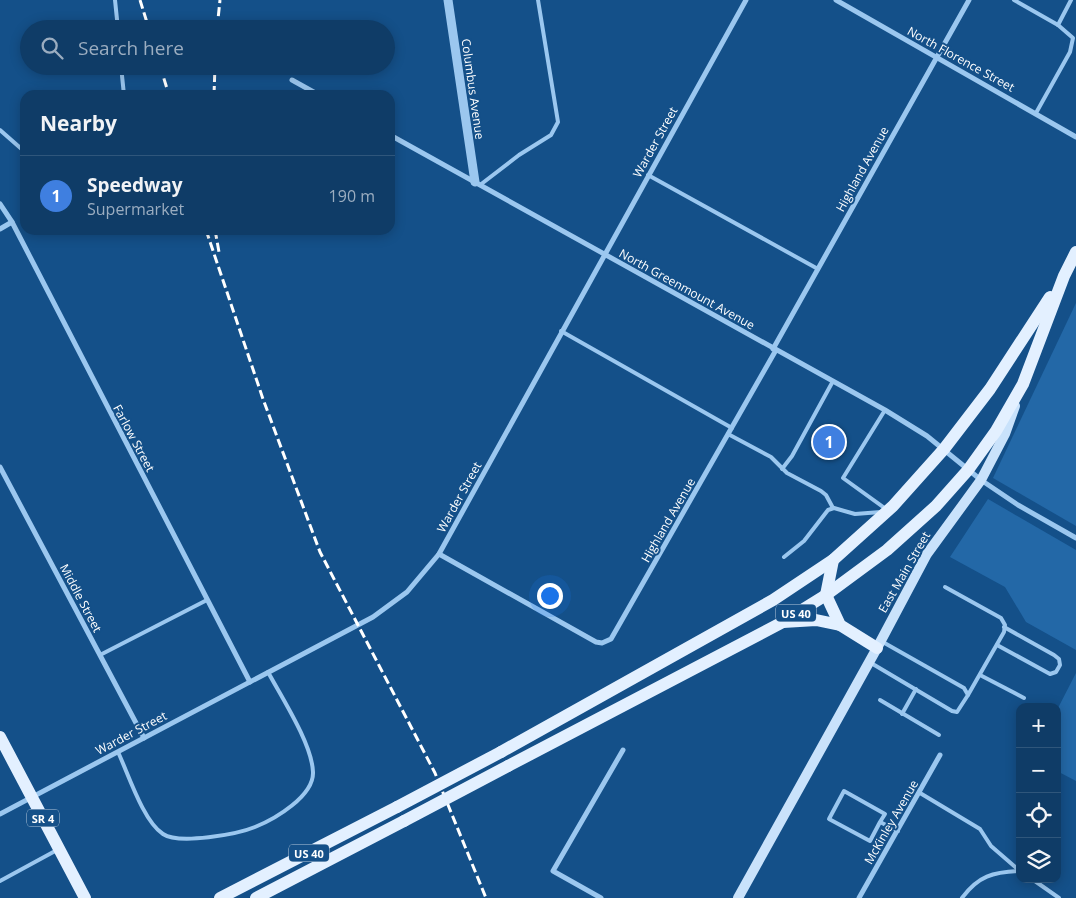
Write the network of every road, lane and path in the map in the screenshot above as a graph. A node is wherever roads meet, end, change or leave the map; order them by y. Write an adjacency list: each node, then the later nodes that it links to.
1 (115, 0): 9 (lane)
2 (448, 0): 22 (street, Columbus Avenue)
3 (538, 0): 22 (lane)
4 (746, 0): 21 (street, Warder Street)
5 (836, 0): 11 (street, North Florence Street)
6 (969, 0): 11 (street, Highland Avenue)
7 (1014, 0): 10 (lane)
8 (1071, 0): 10 (lane)
9 (117, 20)
10 (1058, 25): 16 (lane)
11 (937, 57): 16 (street, North Florence Street); 28 (street, Highland Avenue)
12 (122, 75): 14 (lane)
13 (292, 80): 15 (street)
14 (123, 90)
15 (309, 90)
16 (1036, 113): 18 (street, North Florence Street)
17 (0, 130): 20 (lane)
18 (1076, 137)
19 (395, 138): 22 (street, North Greenmount Avenue)
20 (20, 148)
21 (648, 175): 27 (street, Warder Street); 28 (lane)
22 (477, 184): 27 (street, North Greenmount Avenue)
23 (0, 204): 24 (street, Farlow Street)
24 (12, 222): 25 (street); 50 (street, Farlow Street)
25 (0, 229)
26 (1076, 252): 29 (main road, East Main Street / US 40)
27 (604, 254): 30 (street, Warder Street); 31 (street, North Greenmount Avenue)
28 (818, 269): 31 (street, Highland Avenue)
29 (1064, 276): 33 (main road, East Main Street / US 40); 37 (main road, US 40)
30 (561, 331): 35 (lane); 45 (street, Warder Street)
31 (774, 350): 32 (street, North Greenmount Avenue); 35 (street, Highland Avenue)
32 (833, 382): 34 (street, North Greenmount Avenue); 39 (lane)
33 (1023, 384): 40 (main road, US 40); 41 (main road, East Main Street)
34 (884, 410): 37 (street, North Greenmount Avenue); 43 (lane)
35 (732, 428): 36 (street, Highland Avenue)
36 (728, 434): 39 (lane); 45 (street, Highland Avenue)
37 (944, 449): 40 (street, North Greenmount Avenue); 43 (main road, US 40)
38 (0, 467): 56 (street, Middle Street)
39 (782, 469): 42 (lane)
40 (968, 470): 41 (street, North Greenmount Avenue); 49 (main road, US 40)
41 (981, 480): 44 (street, North Greenmount Avenue); 54 (main road, East Main Street)
42 (833, 508): 43 (lane); 46 (lane)
43 (887, 511): 47 (main road, US 40)
44 (1076, 538)
45 (439, 554): 58 (street, Warder Street)
46 (784, 557)
47 (833, 560): 49 (main road); 83 (main road, US 40, bridge)
48 (945, 587): 53 (lane)
49 (826, 595): 51 (main road, US 40); 52 (main road)
50 (207, 600): 56 (lane); 60 (street, Farlow Street)
51 (781, 622): 52 (main road); 84 (main road, US 40, bridge)
52 (840, 625): 54 (main road)
53 (1004, 627): 55 (lane); 55 (lane)
54 (879, 645): 57 (main road, East Main Street); 62 (lane)
55 (997, 645): 59 (lane)
56 (100, 655): 68 (street, Middle Street)
57 (870, 662): 61 (lane); 86 (main road, East Main Street)
58 (268, 672): 60 (street, Warder Street); 70 (lane)
59 (980, 675): 62 (lane); 63 (lane)
60 (250, 682): 68 (street, Warder Street)
61 (916, 689): 62 (lane); 65 (lane)
62 (968, 695)
63 (1024, 698)
64 (880, 700): 65 (lane)
65 (902, 714): 66 (lane)
66 (939, 735)
67 (0, 738): 73 (main road, SR 4)
68 (144, 738): 70 (street, Warder Street)
69 (623, 750): 85 (street)
70 (118, 752): 73 (street, Warder Street)
71 (940, 755): 72 (street, McKinley Avenue)
72 (920, 793): 76 (street, McKinley Avenue); 78 (lane)
73 (32, 797): 74 (street, Warder Street); 77 (main road, SR 4)
74 (0, 814)
75 (880, 822): 75 (lane); 76 (lane)
76 (898, 831): 87 (street, McKinley Avenue)
77 (59, 849): 80 (lane); 82 (main road, SR 4)
78 (1016, 868)
79 (1016, 871): 88 (lane)
80 (0, 881)
81 (1038, 883): 89 (lane)
82 (85, 898)
83 (220, 898)
84 (256, 898)
85 (602, 898)
86 (738, 898)
87 (859, 898)
88 (962, 898)
89 (1059, 898)

